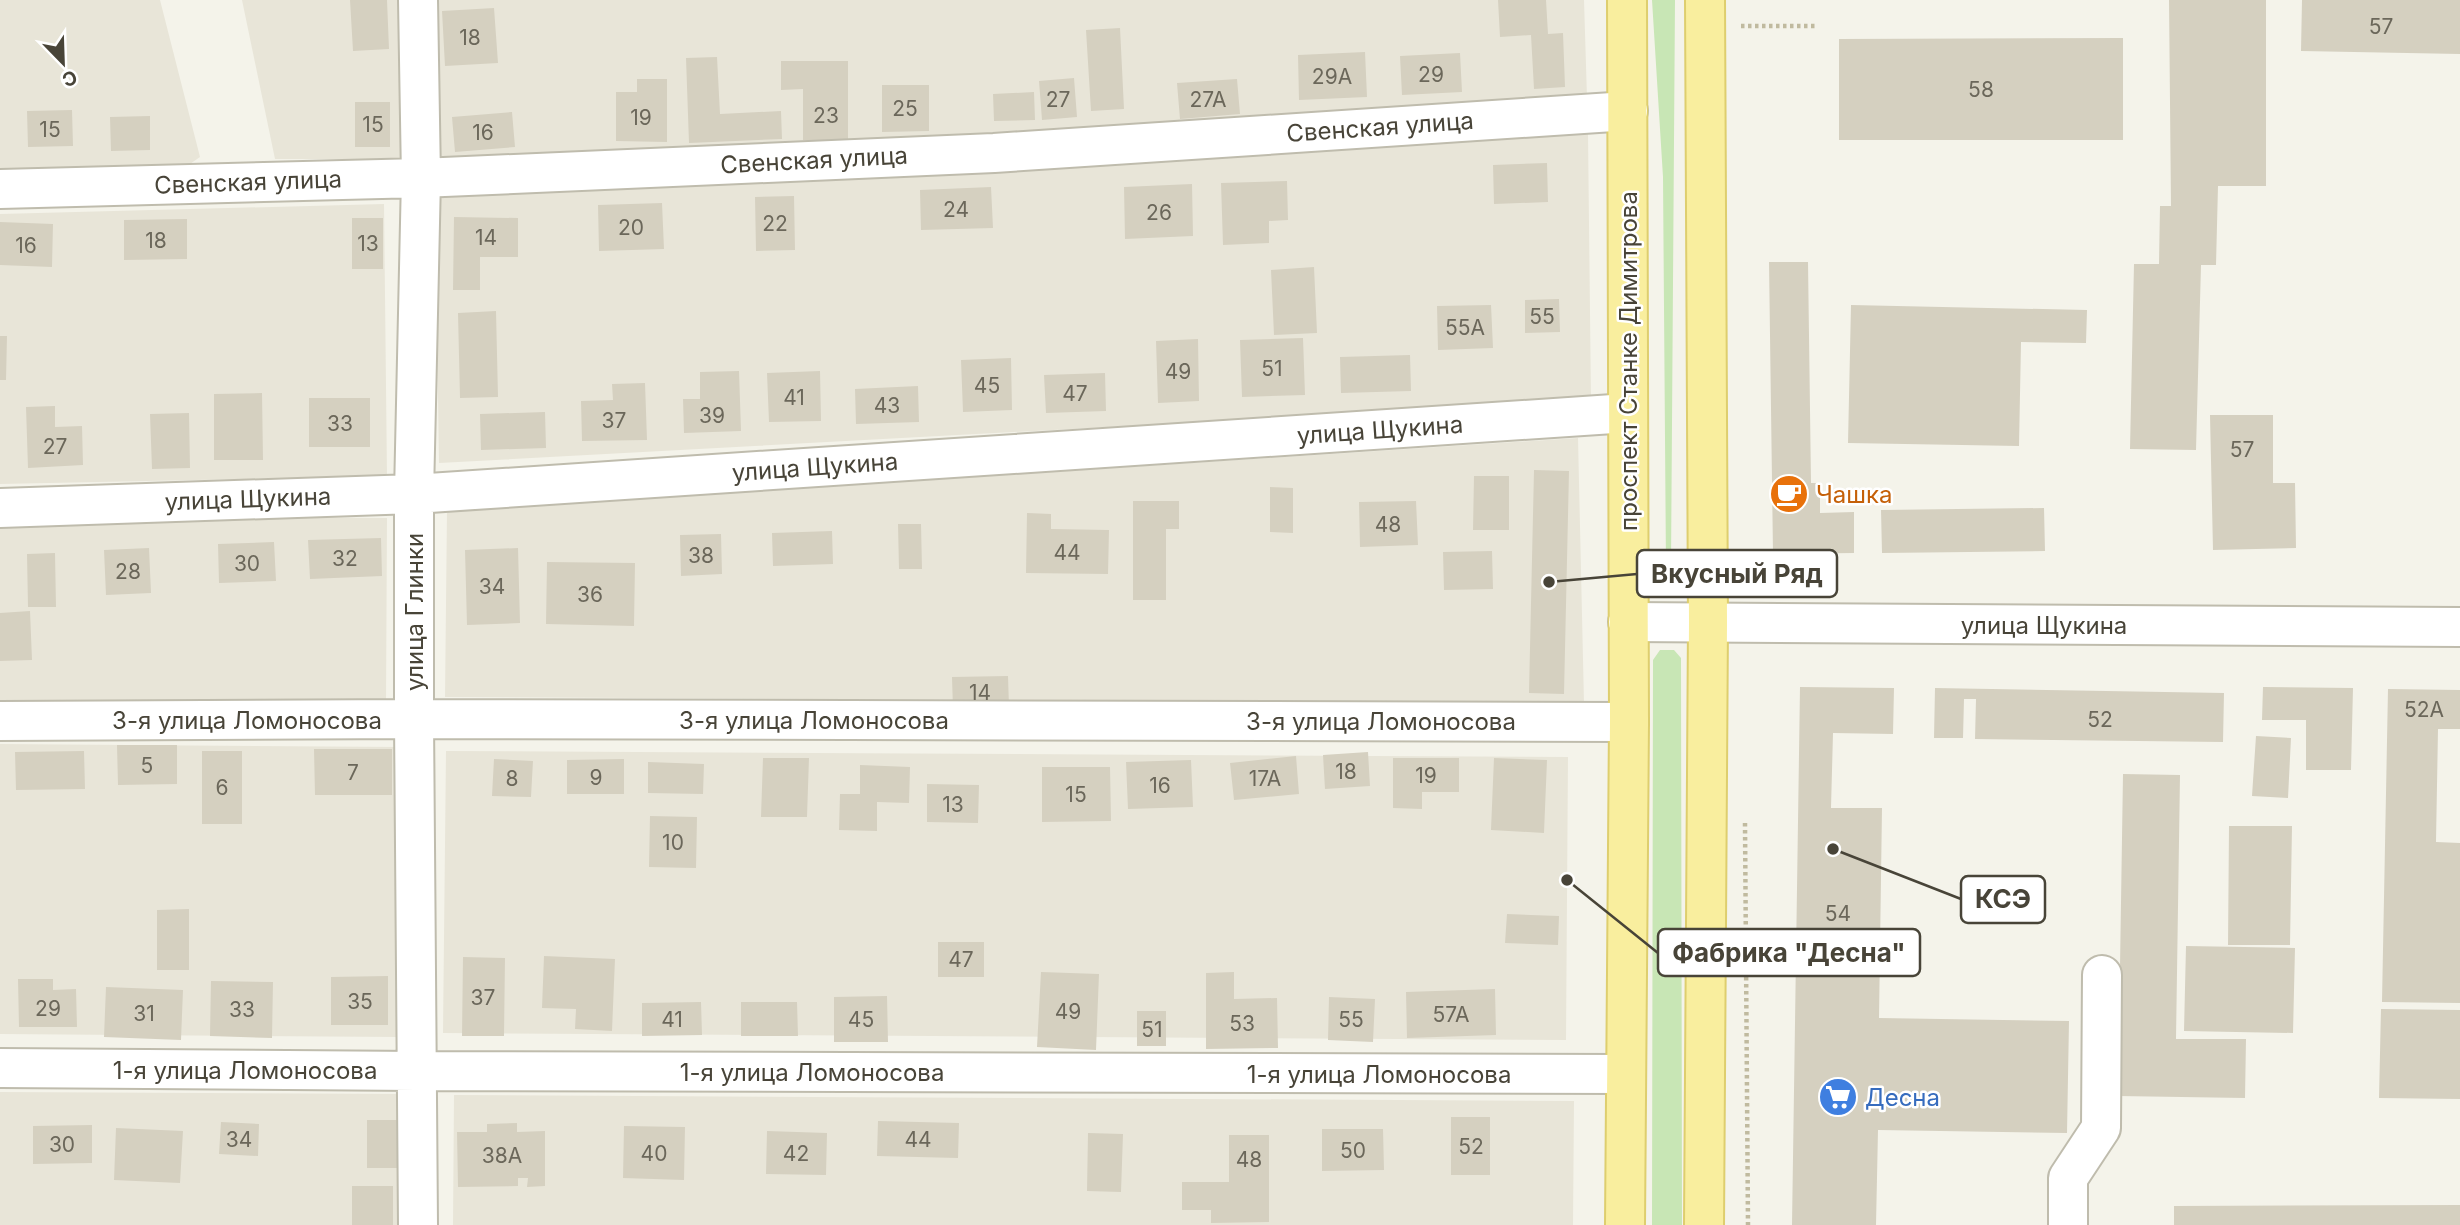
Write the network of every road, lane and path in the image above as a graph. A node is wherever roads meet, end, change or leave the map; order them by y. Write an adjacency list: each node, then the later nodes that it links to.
1 (418, 0): 7 (street, улица Глинки)
2 (1627, 0): 6 (main road, проспект Станке Димитрова)
3 (1705, 0): 13 (main road)
4 (1741, 26): 5 (path)
5 (1816, 26)
6 (1628, 111): 7 (street, Свенская улица); 9 (main road, проспект Станке Димитрова)
7 (421, 178): 8 (street, Свенская улица); 10 (street, улица Глинки)
8 (0, 189)
9 (1628, 413): 10 (street, улица Щукина); 12 (main road, проспект Станке Димитрова)
10 (414, 494): 11 (street, улица Щукина); 15 (street, улица Глинки)
11 (0, 508)
12 (1628, 622): 13 (street, улица Щукина); 17 (main road, проспект Станке Димитрова)
13 (1708, 622): 14 (street, улица Щукина); 24 (main road)
14 (2460, 627)
15 (414, 719): 16 (street, 3-я улица Ломоносова); 17 (street, 3-я улица Ломоносова); 20 (street, улица Глинки)
16 (0, 721)
17 (1629, 722): 21 (main road, проспект Станке Димитрова)
18 (2102, 975): 25 (street)
19 (0, 1068): 20 (street, 1-я улица Ломоносова)
20 (417, 1071): 21 (street, 1-я улица Ломоносова); 22 (street, улица Глинки)
21 (1625, 1074): 23 (main road, проспект Станке Димитрова)
22 (418, 1225)
23 (1625, 1225)
24 (1704, 1225)
25 (2068, 1225)

